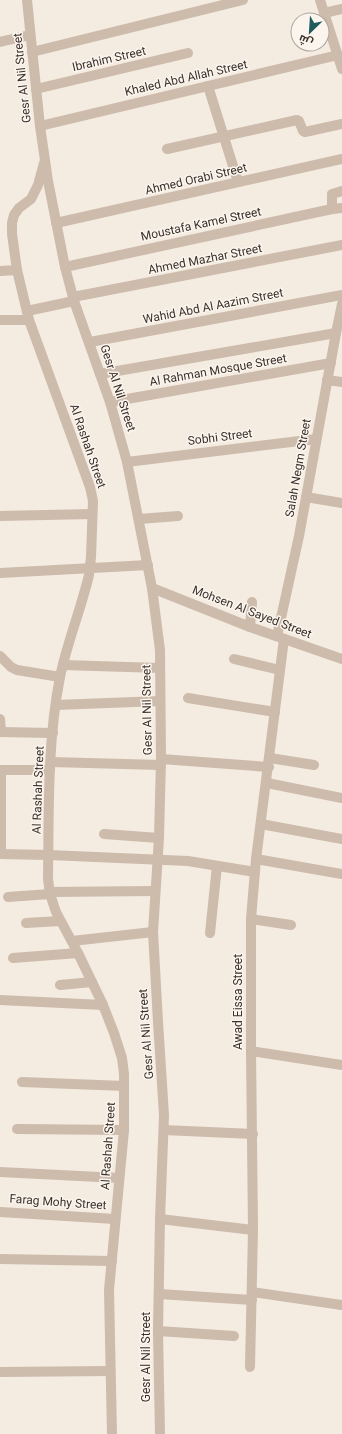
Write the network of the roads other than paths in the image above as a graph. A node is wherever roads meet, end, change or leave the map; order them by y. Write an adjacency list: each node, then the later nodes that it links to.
1 (27, 0): 8 (street, Gesr Al Nil Street)
2 (243, 0): 10 (street)
3 (320, 0): 5 (street)
4 (342, 9): 6 (street)
5 (324, 12)
6 (328, 12)
7 (330, 31): 12 (street)
8 (30, 35): 9 (street); 10 (street, Gesr Al Nil Street)
9 (0, 42)
10 (32, 52): 15 (street, Gesr Al Nil Street)
11 (188, 53): 15 (street, Ibrahim Street)
12 (338, 55): 13 (street); 14 (street, Khaled Abd Allah Street)
13 (342, 69)
14 (208, 86): 17 (street, Khaled Abd Allah Street); 18 (street)
15 (36, 89): 17 (street, Gesr Al Nil Street)
16 (342, 124): 18 (street)
17 (40, 126): 20 (street, Gesr Al Nil Street)
18 (224, 136): 19 (street); 22 (street)
19 (167, 149)
20 (45, 159): 25 (street, Gesr Al Nil Street); 28 (street, Al Rashah Street)
21 (342, 159): 22 (street, Ahmed Orabi Street)
22 (238, 182): 25 (street, Ahmed Orabi Street)
23 (342, 191): 24 (street)
24 (337, 208): 27 (street, Moustafa Kamel Street)
25 (56, 223): 27 (street, Gesr Al Nil Street)
26 (342, 245): 31 (street, Ahmed Mazhar Street)
27 (65, 267): 31 (street, Gesr Al Nil Street)
28 (18, 270): 29 (street); 33 (street, Al Rashah Street)
29 (0, 271)
30 (342, 295): 36 (street, Wahid Abd Al Aazim Street)
31 (74, 299): 33 (street, Ahmed Mazhar Street); 36 (street, Gesr Al Nil Street)
32 (342, 304): 35 (street, Salah Negm Street)
33 (28, 316): 34 (street, Ahmed Mazhar Street); 47 (street, Al Rashah Street)
34 (0, 320)
35 (336, 332): 37 (street, Salah Negm Street); 39 (street)
36 (90, 342): 39 (street, Gesr Al Nil Street)
37 (338, 343): 38 (street, Salah Negm Street)
38 (331, 362): 40 (street, Salah Negm Street); 42 (street, Al Rahman Mosque Street)
39 (100, 374): 42 (street, Gesr Al Nil Street)
40 (327, 380): 41 (street); 43 (street, Salah Negm Street)
41 (342, 382)
42 (110, 402): 44 (street, Gesr Al Nil Street)
43 (316, 439): 44 (street, Sobhi Street); 45 (street, Salah Negm Street)
44 (127, 462): 50 (street, Gesr Al Nil Street)
45 (306, 497): 46 (street); 57 (street, Salah Negm Street)
46 (342, 503)
47 (92, 514): 48 (street); 52 (street, Al Rashah Street)
48 (0, 516)
49 (178, 516): 50 (street)
50 (139, 519): 51 (street, Gesr Al Nil Street)
51 (148, 565): 52 (street); 54 (street, Gesr Al Nil Street)
52 (90, 569): 53 (street); 61 (street, Al Rashah Street)
53 (0, 573)
54 (152, 588): 56 (street, Mohsen Al Sayed Street); 62 (street, Gesr Al Nil Street)
55 (252, 602): 56 (street)
56 (250, 627): 57 (street, Mohsen Al Sayed Street)
57 (281, 638): 59 (street, Mohsen Al Sayed Street); 63 (street, Awad Eissa Street)
58 (234, 659): 63 (street)
59 (342, 659)
60 (1, 661): 64 (street)
61 (63, 665): 62 (street); 64 (street, Al Rashah Street)
62 (160, 668): 66 (street, Gesr Al Nil Street)
63 (280, 670): 68 (street, Awad Eissa Street)
64 (60, 677): 67 (street, Al Rashah Street)
65 (188, 698): 68 (street)
66 (160, 701): 67 (street); 72 (street, Gesr Al Nil Street)
67 (56, 705): 71 (street, Al Rashah Street)
68 (275, 712): 73 (street, Awad Eissa Street)
69 (0, 720): 70 (street)
70 (1, 732): 71 (street)
71 (53, 733): 74 (street, Al Rashah Street)
72 (161, 762): 73 (street); 74 (street); 82 (street, Gesr Al Nil Street)
73 (269, 763): 75 (street); 77 (street, Awad Eissa Street)
74 (51, 766): 76 (street); 85 (street, Al Rashah Street)
75 (314, 766)
76 (0, 770): 79 (street)
77 (267, 782): 78 (street); 80 (street, Awad Eissa Street)
78 (342, 798)
79 (0, 819): 84 (street)
80 (261, 824): 83 (street); 86 (street, Awad Eissa Street)
81 (104, 834): 82 (street)
82 (159, 838): 87 (street, Gesr Al Nil Street)
83 (342, 839)
84 (0, 854): 85 (street)
85 (49, 855): 87 (street); 92 (street, Al Rashah Street)
86 (256, 859): 89 (street, Awad Eissa Street); 90 (street)
87 (158, 860): 88 (street); 91 (street, Gesr Al Nil Street)
88 (217, 866): 89 (street); 99 (street)
89 (255, 872): 94 (street, Awad Eissa Street)
90 (342, 874)
91 (156, 891): 92 (street); 98 (street, Gesr Al Nil Street)
92 (49, 893): 93 (street); 95 (street, Al Rashah Street)
93 (8, 897)
94 (251, 919): 97 (street); 107 (street, Awad Eissa Street)
95 (60, 921): 96 (street); 100 (street, Al Rashah Street)
96 (26, 923)
97 (291, 925)
98 (153, 932): 100 (street); 113 (street, Gesr Al Nil Street)
99 (210, 933)
100 (72, 941): 101 (street, Al Rashah Street)
101 (78, 953): 102 (street); 103 (street, Al Rashah Street)
102 (13, 958)
103 (92, 982): 104 (street); 106 (street, Al Rashah Street)
104 (60, 985)
105 (0, 1000): 106 (street)
106 (103, 1005): 110 (street, Al Rashah Street)
107 (251, 1051): 108 (street); 114 (street, Awad Eissa Street)
108 (342, 1065)
109 (22, 1082): 110 (street)
110 (124, 1086): 112 (street, Al Rashah Street)
111 (17, 1129): 112 (street)
112 (124, 1130): 116 (street, Al Rashah Street)
113 (164, 1130): 114 (street); 119 (street, Gesr Al Nil Street)
114 (253, 1134): 120 (street, Awad Eissa Street)
115 (0, 1172): 116 (street)
116 (119, 1178): 118 (street, Al Rashah Street)
117 (0, 1212): 118 (street, Farag Mohy Street)
118 (115, 1219): 122 (street, Al Rashah Street)
119 (160, 1219): 120 (street); 123 (street, Gesr Al Nil Street)
120 (253, 1230): 124 (street, Awad Eissa Street)
121 (0, 1259): 122 (street)
122 (112, 1261): 129 (street, Al Rashah Street)
123 (159, 1294): 124 (street); 126 (street, Gesr Al Nil Street)
124 (252, 1296): 125 (street); 128 (street, Awad Eissa Street)
125 (342, 1305)
126 (158, 1332): 127 (street); 132 (street, Gesr Al Nil Street)
127 (234, 1336)
128 (250, 1367)
129 (110, 1371): 130 (street); 131 (street, Al Rashah Street)
130 (0, 1372)
131 (112, 1434)
132 (160, 1434)

